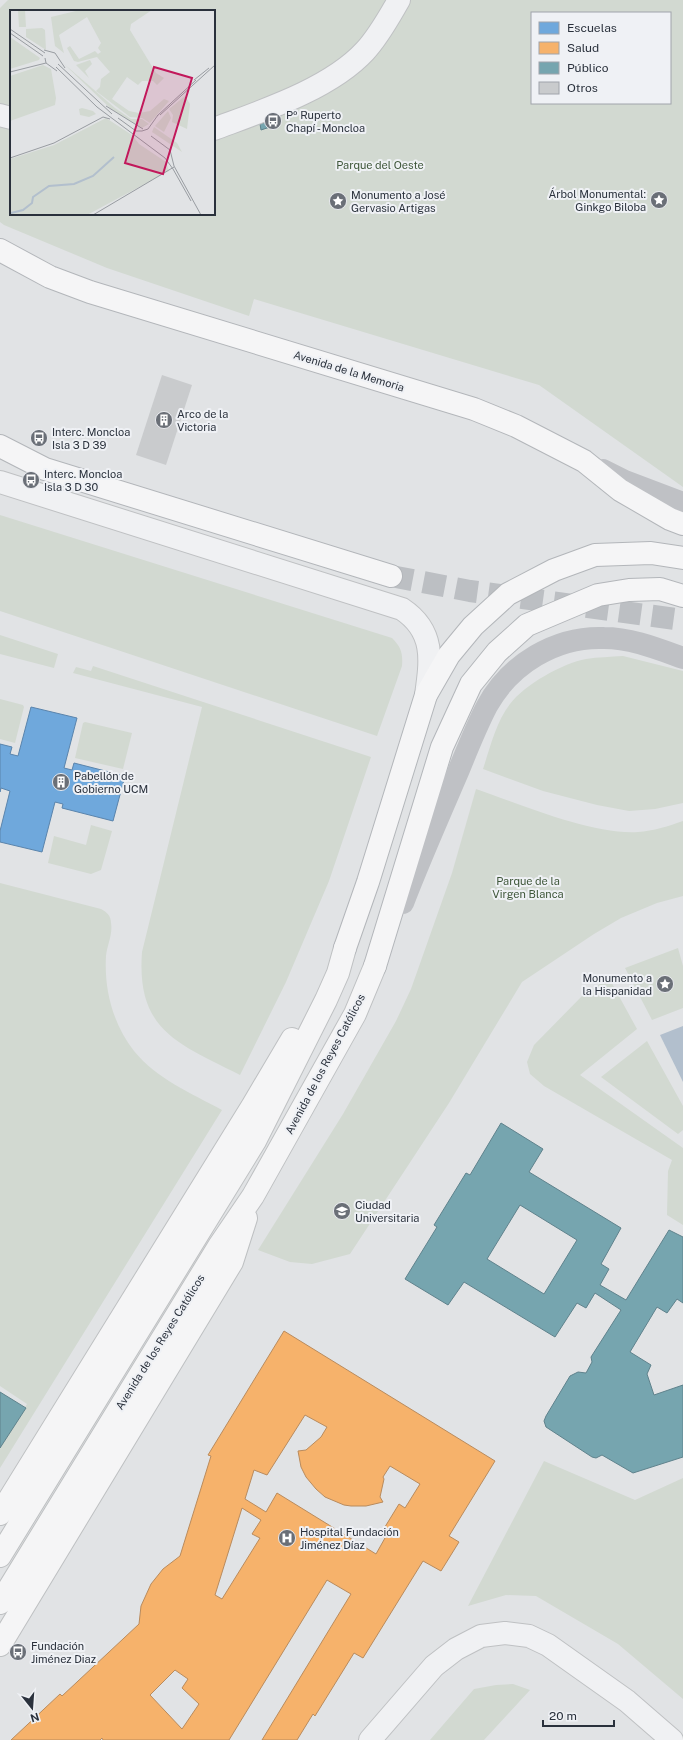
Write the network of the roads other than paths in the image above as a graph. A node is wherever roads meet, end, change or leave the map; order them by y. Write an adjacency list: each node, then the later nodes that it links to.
1 (399, 0): 4 (street)
2 (0, 115): 3 (street)
3 (10, 118)
4 (215, 129)
5 (0, 250): 7 (main road, Avenida de la Memoria)
6 (0, 446): 12 (main road)
7 (584, 461): 9 (main road); 10 (main road, Avenida de la Memoria)
8 (0, 482): 15 (street)
9 (683, 503)
10 (683, 524)
11 (683, 558): 15 (main road)
12 (391, 576)
13 (683, 596): 17 (main road, Avenida de los Reyes Católicos)
14 (683, 658): 17 (main road)
15 (426, 695): 16 (main road)
16 (345, 948): 19 (main road); 20 (main road)
17 (375, 966): 18 (main road, Avenida de los Reyes Católicos)
18 (253, 1196): 21 (main road, Avenida de los Reyes Católicos); 22 (main road)
19 (0, 1514)
20 (0, 1556)
21 (0, 1603)
22 (0, 1645)
23 (370, 1740): 24 (street)
24 (672, 1740)

